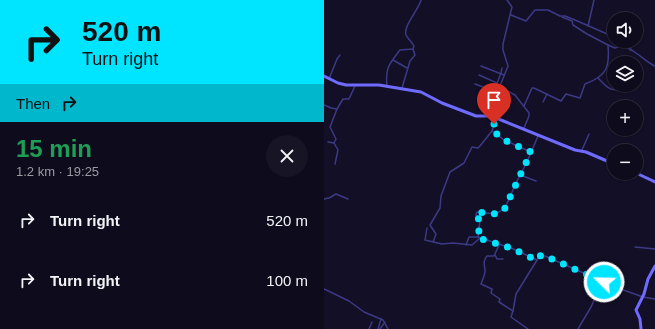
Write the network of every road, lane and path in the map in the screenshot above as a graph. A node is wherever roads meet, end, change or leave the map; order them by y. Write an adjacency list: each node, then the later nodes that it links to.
1 (421, 0): 11 (street)
2 (507, 0): 4 (street)
3 (594, 0): 6 (street)
4 (511, 15): 5 (street); 21 (street)
5 (562, 16): 6 (street); 8 (street)
6 (588, 26): 7 (street)
7 (607, 34)
8 (607, 44)
9 (608, 48): 23 (street)
10 (627, 48): 12 (street)
11 (413, 49): 14 (street); 17 (street)
12 (630, 50): 16 (street)
13 (340, 55): 24 (street)
14 (393, 60): 17 (street); 28 (street)
15 (481, 66): 19 (street)
16 (655, 66)
17 (408, 68): 29 (street)
18 (502, 68): 19 (street)
19 (501, 73): 21 (street); 25 (street)
20 (479, 75): 25 (street)
21 (504, 75): 34 (street)
22 (324, 76): 24 (street)
23 (598, 78): 30 (street); 31 (street)
24 (329, 79): 27 (street)
25 (497, 83): 26 (street)
26 (475, 84)
27 (355, 86): 28 (street); 35 (street)
28 (387, 87): 29 (street)
29 (402, 88): 36 (street)
30 (607, 88)
31 (547, 94): 32 (street); 34 (street)
32 (543, 102)
33 (324, 105): 35 (street)
34 (524, 106): 37 (street)
35 (337, 109): 42 (street)
36 (496, 119): 37 (street); 38 (street)
37 (523, 129): 40 (street)
38 (492, 130): 44 (street); 55 (street)
39 (589, 134): 43 (street)
40 (538, 135): 43 (street); 44 (street)
41 (328, 142): 42 (street)
42 (334, 143): 46 (street)
43 (582, 150): 45 (street)
44 (531, 152): 47 (street)
45 (607, 161)
46 (335, 164)
47 (520, 175): 49 (street); 54 (street)
48 (643, 176): 50 (street)
49 (536, 181)
50 (655, 182)
51 (324, 199): 52 (street)
52 (348, 199)
53 (427, 228): 55 (street)
54 (479, 238): 56 (street); 56 (street); 57 (street)
55 (433, 242): 56 (street)
56 (466, 245)
57 (499, 245): 60 (street); 62 (street)
58 (635, 247): 59 (street)
59 (655, 249)
60 (495, 255): 61 (street); 69 (street)
61 (503, 259)
62 (537, 260): 65 (street); 69 (street)
63 (655, 266): 67 (street)
64 (606, 274): 65 (street)
65 (602, 282): 67 (street); 77 (street)
66 (324, 289): 70 (street)
67 (643, 297): 68 (street); 78 (street)
68 (655, 298)
69 (513, 311): 76 (street)
70 (381, 319): 72 (street); 74 (street)
71 (372, 322): 73 (street)
72 (384, 322): 74 (street); 75 (street)
73 (369, 329)
74 (379, 329)
75 (388, 329)
76 (528, 329)
77 (578, 329)
78 (641, 329)

